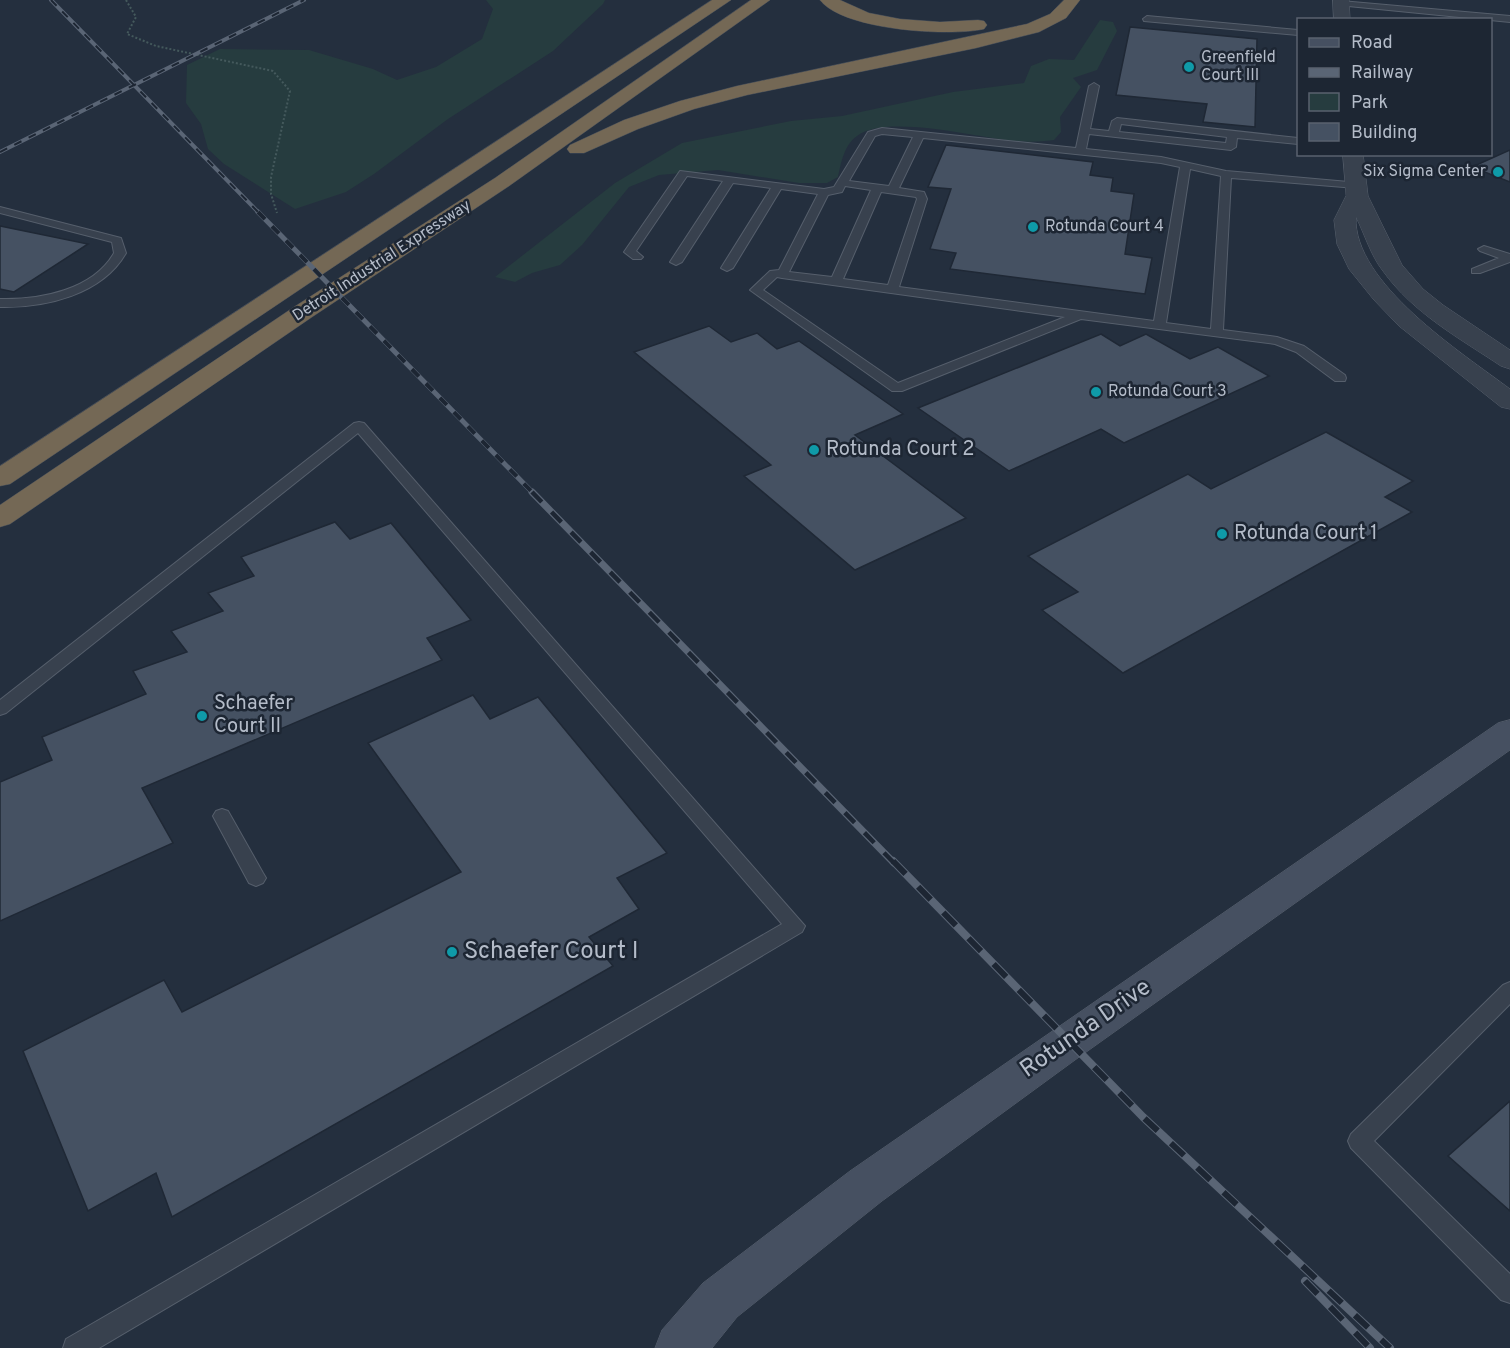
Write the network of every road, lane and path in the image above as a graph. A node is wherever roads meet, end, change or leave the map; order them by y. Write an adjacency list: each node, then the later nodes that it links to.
1 (126, 0): 32 (path)
2 (723, 0): 15 (highway, Detroit Industrial Expressway)
3 (762, 0): 24 (highway, Detroit Industrial Expressway)
4 (828, 0): 8 (highway)
5 (1072, 0): 24 (highway)
6 (1396, 0): 9 (lane)
7 (1341, 7): 12 (lane)
8 (1031, 10)
9 (1510, 10)
10 (668, 15): 15 (highway)
11 (1146, 19): 13 (lane)
12 (1510, 19)
13 (1297, 33)
14 (1094, 86): 16 (lane)
15 (554, 111): 49 (highway, Detroit Industrial Expressway)
16 (1085, 130): 18 (lane); 19 (lane)
17 (920, 134): 19 (lane); 25 (lane); 28 (lane)
18 (1297, 141)
19 (1080, 152): 21 (lane)
20 (1353, 156): 29 (street)
21 (1185, 166): 22 (lane); 44 (lane)
22 (1226, 174): 29 (lane); 45 (lane)
23 (730, 179): 26 (lane); 34 (lane); 36 (lane)
24 (502, 182): 50 (highway, Detroit Industrial Expressway)
25 (844, 183): 27 (lane); 30 (lane)
26 (778, 186): 30 (lane); 37 (lane)
27 (878, 187): 28 (lane); 40 (lane)
28 (893, 189): 41 (lane)
29 (1356, 190): 46 (street); 48 (street)
30 (824, 192): 39 (lane)
31 (0, 210): 42 (lane)
32 (277, 213)
33 (1484, 249): 35 (lane)
34 (637, 258)
35 (1510, 258): 38 (lane)
36 (676, 262)
37 (727, 268)
38 (1476, 271)
39 (782, 275): 40 (lane); 43 (lane)
40 (836, 282): 41 (lane)
41 (892, 290): 43 (lane)
42 (0, 303)
43 (1080, 315): 44 (lane)
44 (1159, 326): 45 (lane)
45 (1217, 333): 47 (lane)
46 (1510, 361)
47 (1340, 378)
48 (1510, 401)
49 (0, 478)
50 (0, 518)
51 (0, 709): 57 (lane)
52 (1510, 732): 58 (main road, Rotunda Drive)
53 (222, 816): 54 (lane)
54 (256, 878)
55 (1510, 991): 56 (lane)
56 (1510, 1291)
57 (75, 1348)
58 (680, 1348)

